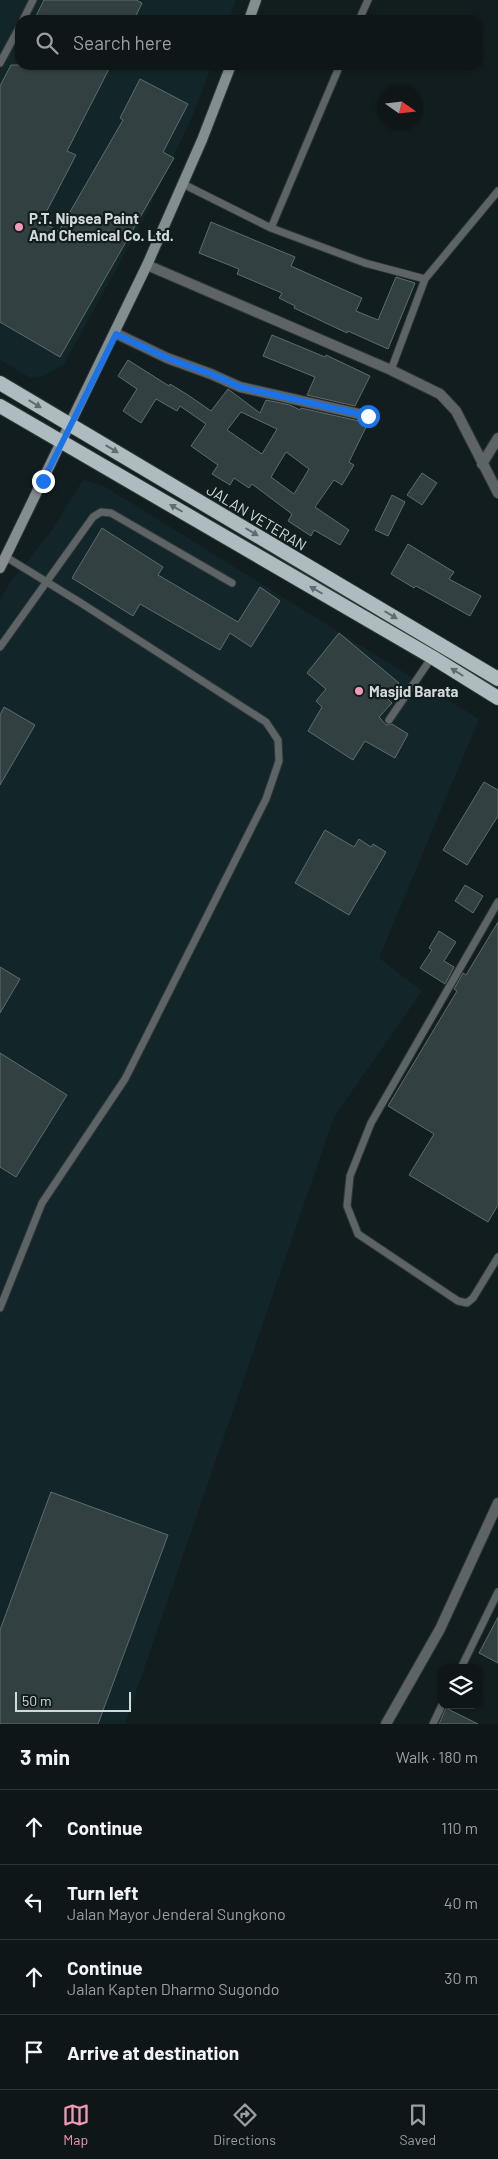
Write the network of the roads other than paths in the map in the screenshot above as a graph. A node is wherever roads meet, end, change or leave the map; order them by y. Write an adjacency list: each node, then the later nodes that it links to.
1 (33, 0): 4 (lane)
2 (256, 0): 5 (main road)
3 (368, 0): 6 (lane)
4 (26, 15)
5 (251, 15)
6 (361, 15)
7 (15, 35): 8 (lane)
8 (0, 63)
9 (229, 70): 11 (main road)
10 (338, 70): 13 (lane)
11 (182, 184): 13 (lane); 14 (main road)
12 (498, 192): 15 (lane)
13 (271, 228): 15 (lane)
14 (147, 265): 16 (main road); 17 (street)
15 (425, 279): 17 (lane)
16 (116, 334): 20 (street); 21 (main road)
17 (392, 370): 24 (street)
18 (0, 383): 21 (highway, JALAN VETERAN, one-way to 21)
19 (0, 406): 23 (highway)
20 (368, 416)
21 (70, 424): 23 (main road); 32 (highway, JALAN VETERAN, one-way to 32)
22 (498, 438): 24 (street)
23 (62, 441): 26 (main road); 31 (highway, one-way to 23)
24 (482, 464): 25 (street)
25 (498, 493)
26 (6, 557): 27 (main road); 28 (lane)
27 (0, 568)
28 (46, 582): 29 (lane); 30 (lane); 37 (lane)
29 (232, 583)
30 (0, 647)
31 (432, 657): 33 (highway, one-way to 31); 34 (lane)
32 (498, 679)
33 (498, 698)
34 (389, 720)
35 (498, 902): 36 (lane)
36 (498, 1257)
37 (0, 1308)
38 (498, 1503): 42 (street)
39 (498, 1592): 40 (lane)
40 (463, 1664)
41 (440, 1709): 43 (lane)
42 (386, 1724)
43 (433, 1724)

